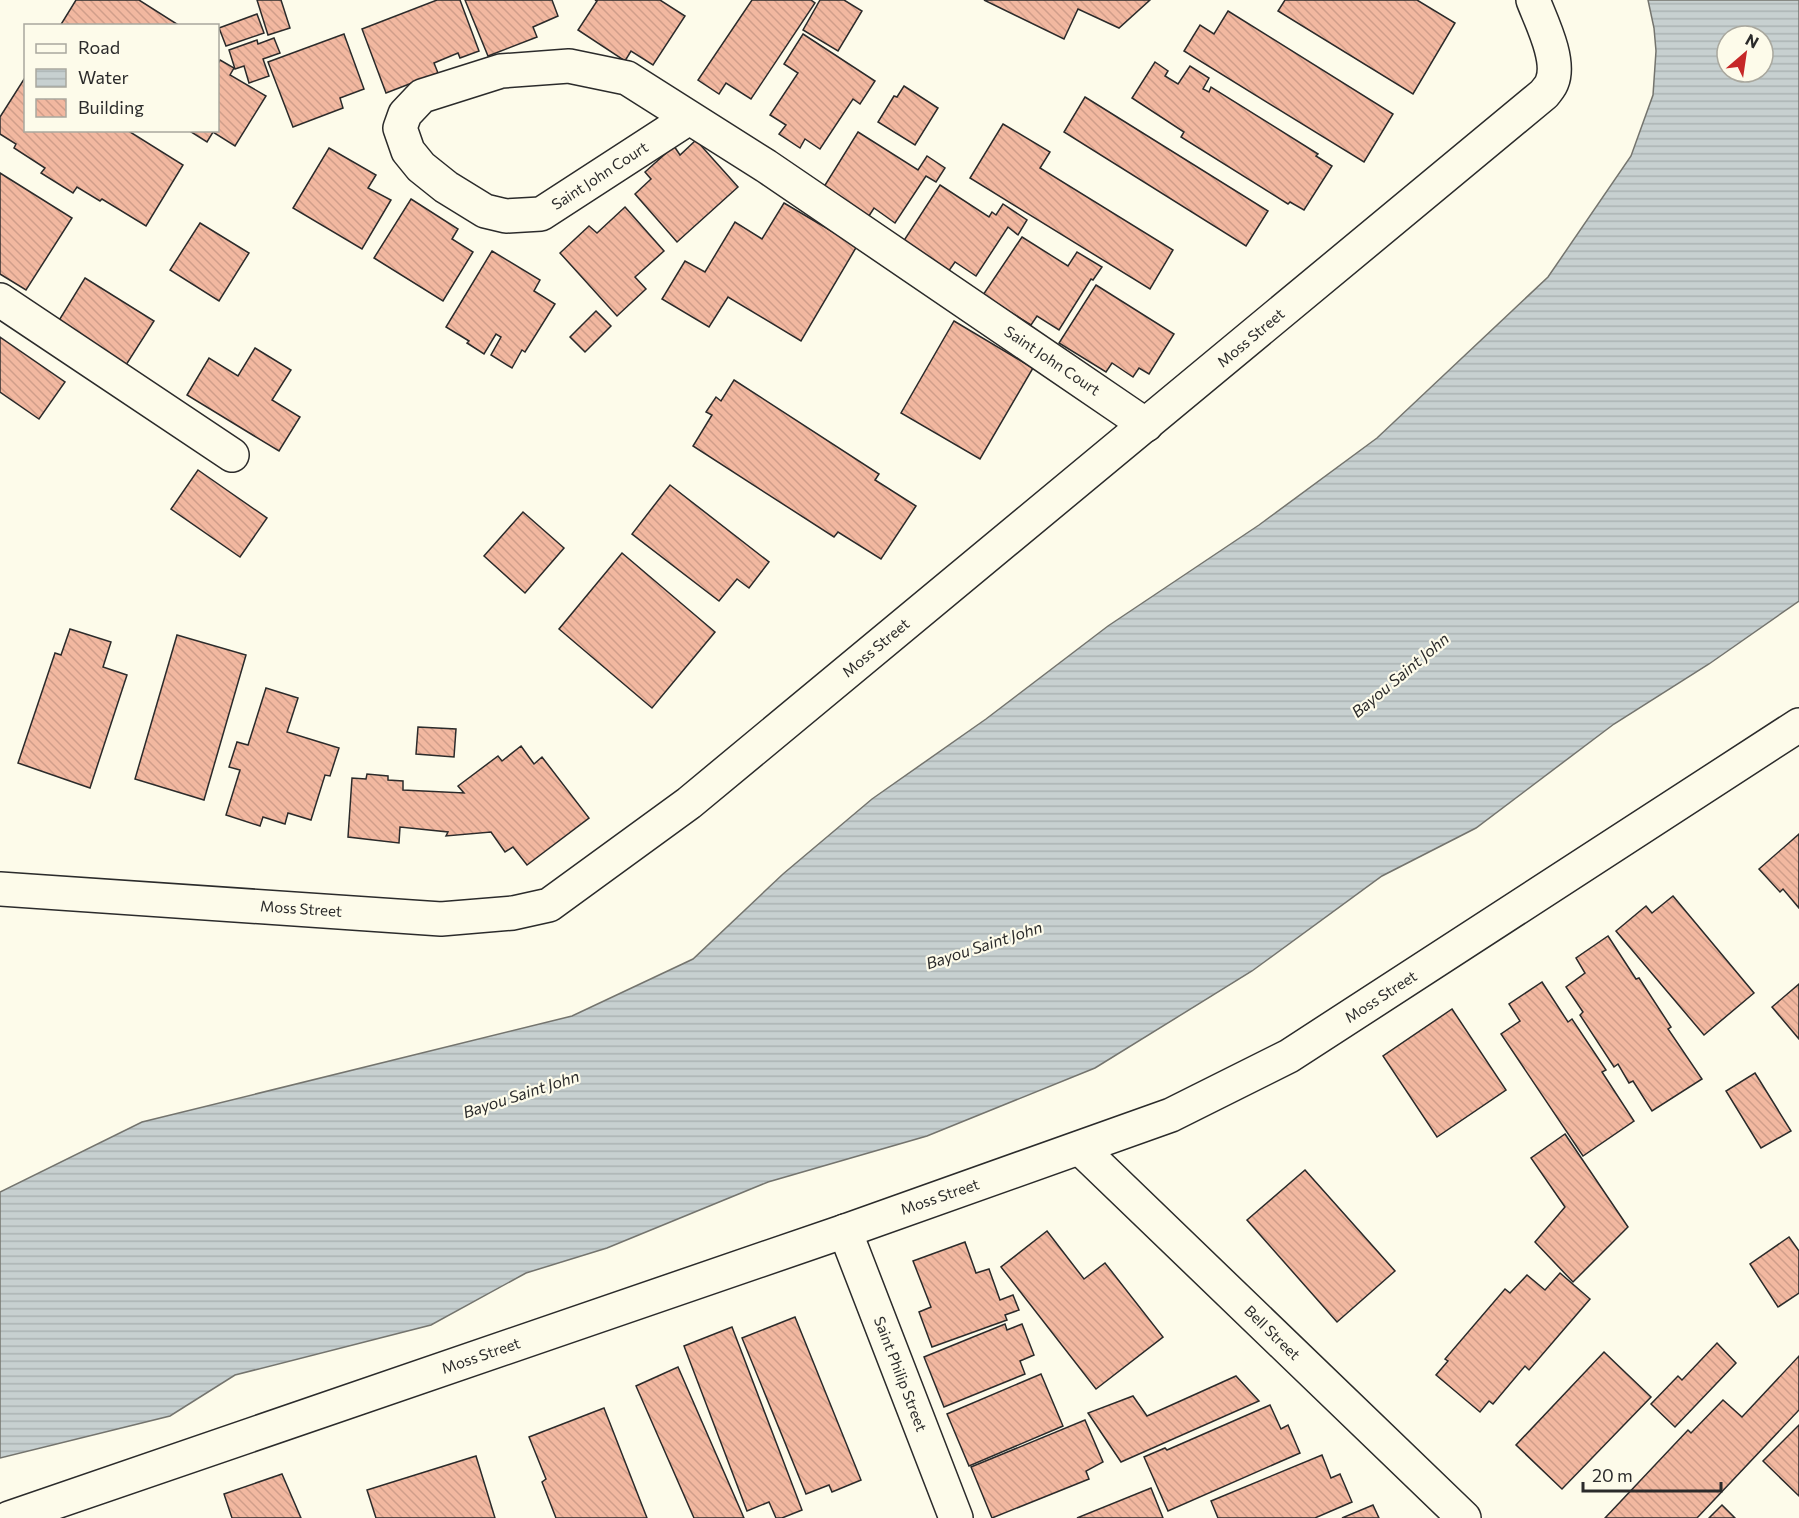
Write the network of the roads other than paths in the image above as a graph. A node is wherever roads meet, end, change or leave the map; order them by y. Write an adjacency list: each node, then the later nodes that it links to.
1 (1533, 0): 4 (street, Moss Street)
2 (690, 118): 2 (street, Saint John Court); 4 (street, Saint John Court)
3 (0, 300): 5 (street)
4 (1146, 425): 7 (street, Moss Street)
5 (232, 455)
6 (1799, 725): 8 (street, Moss Street)
7 (0, 889)
8 (1080, 1148): 9 (street, Moss Street); 12 (street, Bell Street)
9 (844, 1231): 10 (street, Moss Street); 11 (street, Saint Philip Street)
10 (9, 1518)
11 (956, 1518)
12 (1464, 1518)

